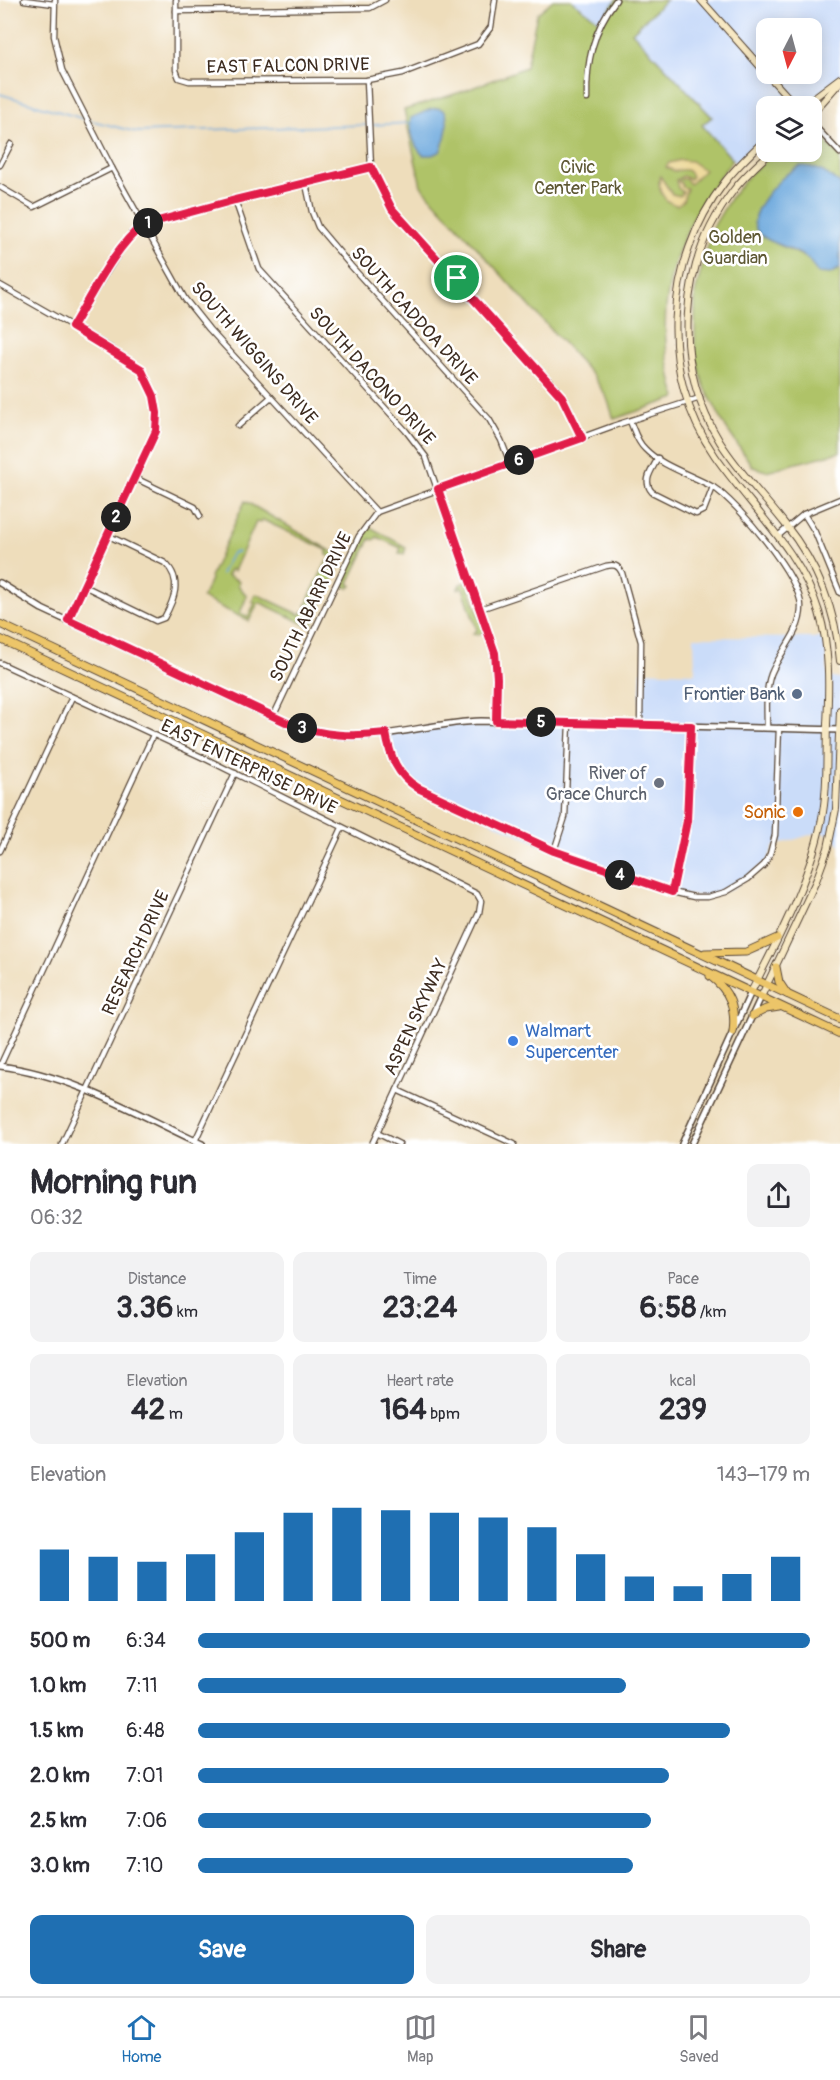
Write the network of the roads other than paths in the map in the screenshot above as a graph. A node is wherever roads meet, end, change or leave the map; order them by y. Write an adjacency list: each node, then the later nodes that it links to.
1 (24, 0): 7 (street)
2 (176, 0): 8 (street)
3 (495, 0): 10 (street, EAST FALCON DRIVE)
4 (615, 0): 15 (street)
5 (701, 0): 9 (main road)
6 (384, 1): 8 (street)
7 (55, 2): 24 (street, SOUTH WIGGINS DRIVE)
8 (176, 11): 10 (street, EAST FALCON DRIVE)
9 (756, 61)
10 (367, 80): 23 (street)
11 (840, 80): 14 (main road); 16 (main road)
12 (777, 84): 13 (main road)
13 (787, 96)
14 (817, 96)
15 (587, 99)
16 (822, 102)
17 (822, 134): 20 (street)
18 (11, 144): 22 (street)
19 (756, 149): 33 (main road)
20 (840, 153)
21 (761, 162): 32 (main road)
22 (0, 165)
23 (371, 167): 25 (street); 36 (street)
24 (112, 168): 26 (street); 28 (street, SOUTH WIGGINS DRIVE)
25 (306, 184): 27 (street); 38 (street, SOUTH CADDOA DRIVE)
26 (0, 187)
27 (235, 200): 28 (street); 41 (street, SOUTH DACONO DRIVE)
28 (143, 225): 30 (street); 31 (street, SOUTH WIGGINS DRIVE)
29 (0, 285): 30 (street)
30 (72, 327): 39 (street)
31 (271, 397): 35 (street); 43 (street, SOUTH WIGGINS DRIVE)
32 (700, 398): 33 (street); 46 (main road)
33 (688, 402): 34 (street); 48 (main road)
34 (630, 421): 36 (street); 37 (street)
35 (238, 426)
36 (582, 438): 38 (street)
37 (658, 458): 40 (street); 40 (street)
38 (510, 463): 41 (street)
39 (135, 478): 45 (street); 47 (street)
40 (713, 488): 65 (street)
41 (438, 489): 43 (street); 52 (street, SOUTH DACONO DRIVE)
42 (840, 499): 44 (street)
43 (377, 512): 60 (street, SOUTH ABARR DRIVE)
44 (804, 514): 46 (street); 51 (street)
45 (200, 516)
46 (788, 528): 48 (street); 56 (main road)
47 (107, 535): 50 (street); 50 (street)
48 (779, 535): 67 (main road)
49 (0, 583): 53 (street)
50 (84, 586): 53 (street)
51 (840, 592)
52 (480, 609): 61 (street, SOUTH DACONO DRIVE); 63 (street)
53 (68, 620): 60 (street)
54 (0, 624): 78 (highway)
55 (0, 639): 80 (highway)
56 (840, 661)
57 (0, 663): 58 (street, EAST ENTERPRISE DRIVE)
58 (72, 697): 70 (street, EAST ENTERPRISE DRIVE); 73 (street)
59 (840, 710): 68 (main road)
60 (273, 717): 69 (street)
61 (496, 721): 62 (street); 69 (street)
62 (568, 723): 63 (street); 74 (street)
63 (639, 724): 64 (street)
64 (691, 726): 65 (street); 75 (street)
65 (767, 728): 66 (street)
66 (779, 728): 67 (street); 75 (street)
67 (827, 729): 68 (street); 77 (main road)
68 (840, 729): 79 (main road)
69 (386, 733): 74 (street)
70 (153, 735): 71 (street, EAST ENTERPRISE DRIVE); 91 (street)
71 (235, 773): 72 (street, EAST ENTERPRISE DRIVE); 92 (street, RESEARCH DRIVE)
72 (342, 828): 76 (street, EAST ENTERPRISE DRIVE); 95 (street)
73 (0, 851)
74 (554, 851): 75 (street)
75 (672, 892)
76 (481, 901): 93 (street, ASPEN SKYWAY)
77 (777, 938): 78 (highway); 81 (main road)
78 (700, 953): 81 (highway)
79 (776, 967): 82 (main road); 84 (highway)
80 (701, 969): 83 (highway); 89 (highway)
81 (758, 980): 82 (highway); 83 (main road)
82 (767, 985): 84 (highway); 85 (main road)
83 (751, 992): 85 (highway); 89 (street)
84 (787, 994): 88 (highway)
85 (761, 997): 86 (highway); 87 (street)
86 (781, 1007): 87 (highway); 90 (highway)
87 (752, 1016): 102 (street)
88 (840, 1019)
89 (733, 1032): 101 (street)
90 (840, 1034)
91 (0, 1066): 92 (street)
92 (87, 1090): 95 (street); 96 (street, RESEARCH DRIVE)
93 (397, 1090): 94 (street, ASPEN SKYWAY); 100 (street)
94 (377, 1133): 98 (street, ASPEN SKYWAY); 99 (street)
95 (195, 1141): 97 (street)
96 (62, 1144)
97 (202, 1144)
98 (372, 1144)
99 (399, 1144)
100 (514, 1144)
101 (682, 1144)
102 (692, 1144)

